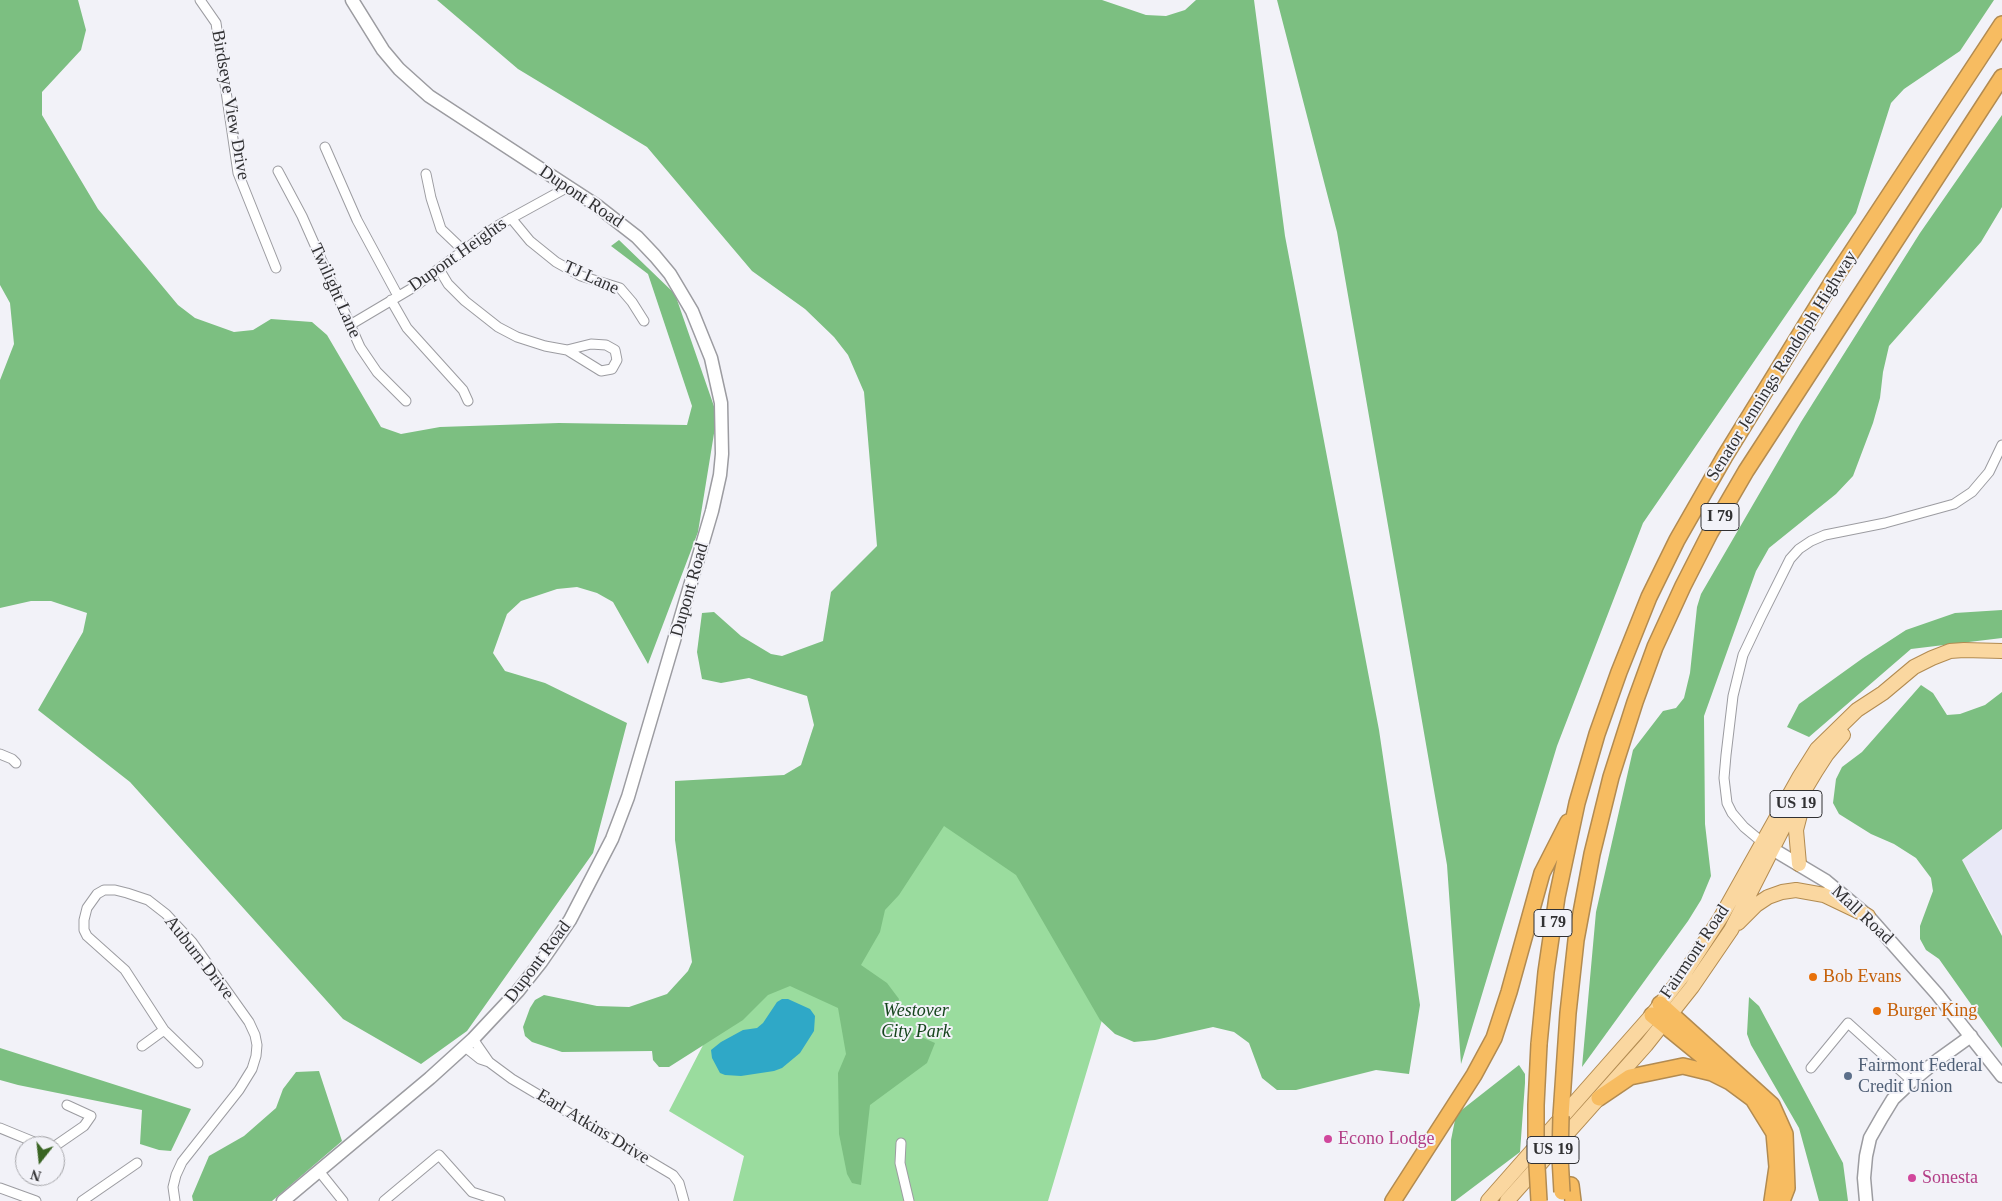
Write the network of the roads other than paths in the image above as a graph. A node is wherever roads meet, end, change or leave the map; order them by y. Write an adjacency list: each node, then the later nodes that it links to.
1 (200, 0): 11 (street, Birdseye View Drive)
2 (352, 0): 8 (street, Dupont Road)
3 (2002, 24): 25 (highway, Senator Jennings Randolph Highway / I 79)
4 (2002, 77): 49 (highway, Senator Jennings Randolph Highway / I 79, bridge)
5 (325, 147): 13 (street)
6 (278, 171): 15 (street, Twilight Lane)
7 (426, 174): 10 (street)
8 (568, 187): 9 (street, Dupont Heights); 33 (street, Dupont Road)
9 (511, 218): 10 (street, Dupont Heights); 14 (street, TJ Lane)
10 (464, 251): 12 (street, Dupont Heights)
11 (276, 268)
12 (439, 270): 13 (street, Dupont Heights); 16 (street)
13 (395, 298): 15 (street, Dupont Heights); 18 (street)
14 (644, 321)
15 (350, 325): 17 (street, Twilight Lane)
16 (567, 350): 16 (street)
17 (406, 401)
18 (468, 401)
19 (2002, 445): 26 (street)
20 (2002, 651): 21 (main road, Fairmont Road / US 19)
21 (1883, 692): 24 (main road, Fairmont Road / US 19); 26 (main road, Fairmont Road / US 19)
22 (0, 754): 23 (street)
23 (16, 763)
24 (1816, 771): 26 (main road, Fairmont Road / US 19); 27 (main road)
25 (1577, 803): 59 (highway); 62 (highway, Senator Jennings Randolph Highway / I 79, bridge)
26 (1768, 846): 27 (street, Mall Road); 29 (main road, Fairmont Road / US 19); 30 (main road, Fairmont Road / US 19)
27 (1799, 864): 28 (street, Mall Road)
28 (1868, 916): 29 (main road); 32 (street, Mall Road)
29 (1731, 930): 30 (main road, Fairmont Road / US 19)
30 (1662, 1014): 39 (main road, Fairmont Road / US 19); 40 (highway); 60 (main road, Fairmont Road / US 19); 64 (highway)
31 (164, 1030): 34 (street); 35 (street, Auburn Drive); 52 (street, Auburn Drive)
32 (1971, 1036): 37 (street, Mall Road); 38 (street)
33 (469, 1043): 47 (street, Dupont Road); 57 (street, Earl Atkins Drive)
34 (142, 1046)
35 (198, 1063)
36 (1811, 1068): 38 (street)
37 (2002, 1076)
38 (1912, 1081): 65 (street)
39 (1599, 1098): 40 (highway); 61 (main road, Fairmont Road / US 19)
40 (1753, 1099): 63 (highway)
41 (67, 1105): 44 (street)
42 (0, 1128): 43 (street)
43 (20, 1136)
44 (65, 1139)
45 (901, 1143): 58 (street)
46 (137, 1163): 51 (street)
47 (319, 1170): 53 (street, Dupont Road); 54 (street)
48 (0, 1188): 50 (street)
49 (1567, 1195)
50 (36, 1201)
51 (82, 1201)
52 (175, 1201)
53 (283, 1201)
54 (343, 1201)
55 (384, 1201): 56 (street)
56 (500, 1201)
57 (684, 1201)
58 (909, 1201)
59 (1393, 1201)
60 (1488, 1201)
61 (1507, 1201)
62 (1539, 1201)
63 (1772, 1201)
64 (1782, 1201)
65 (1866, 1201)

